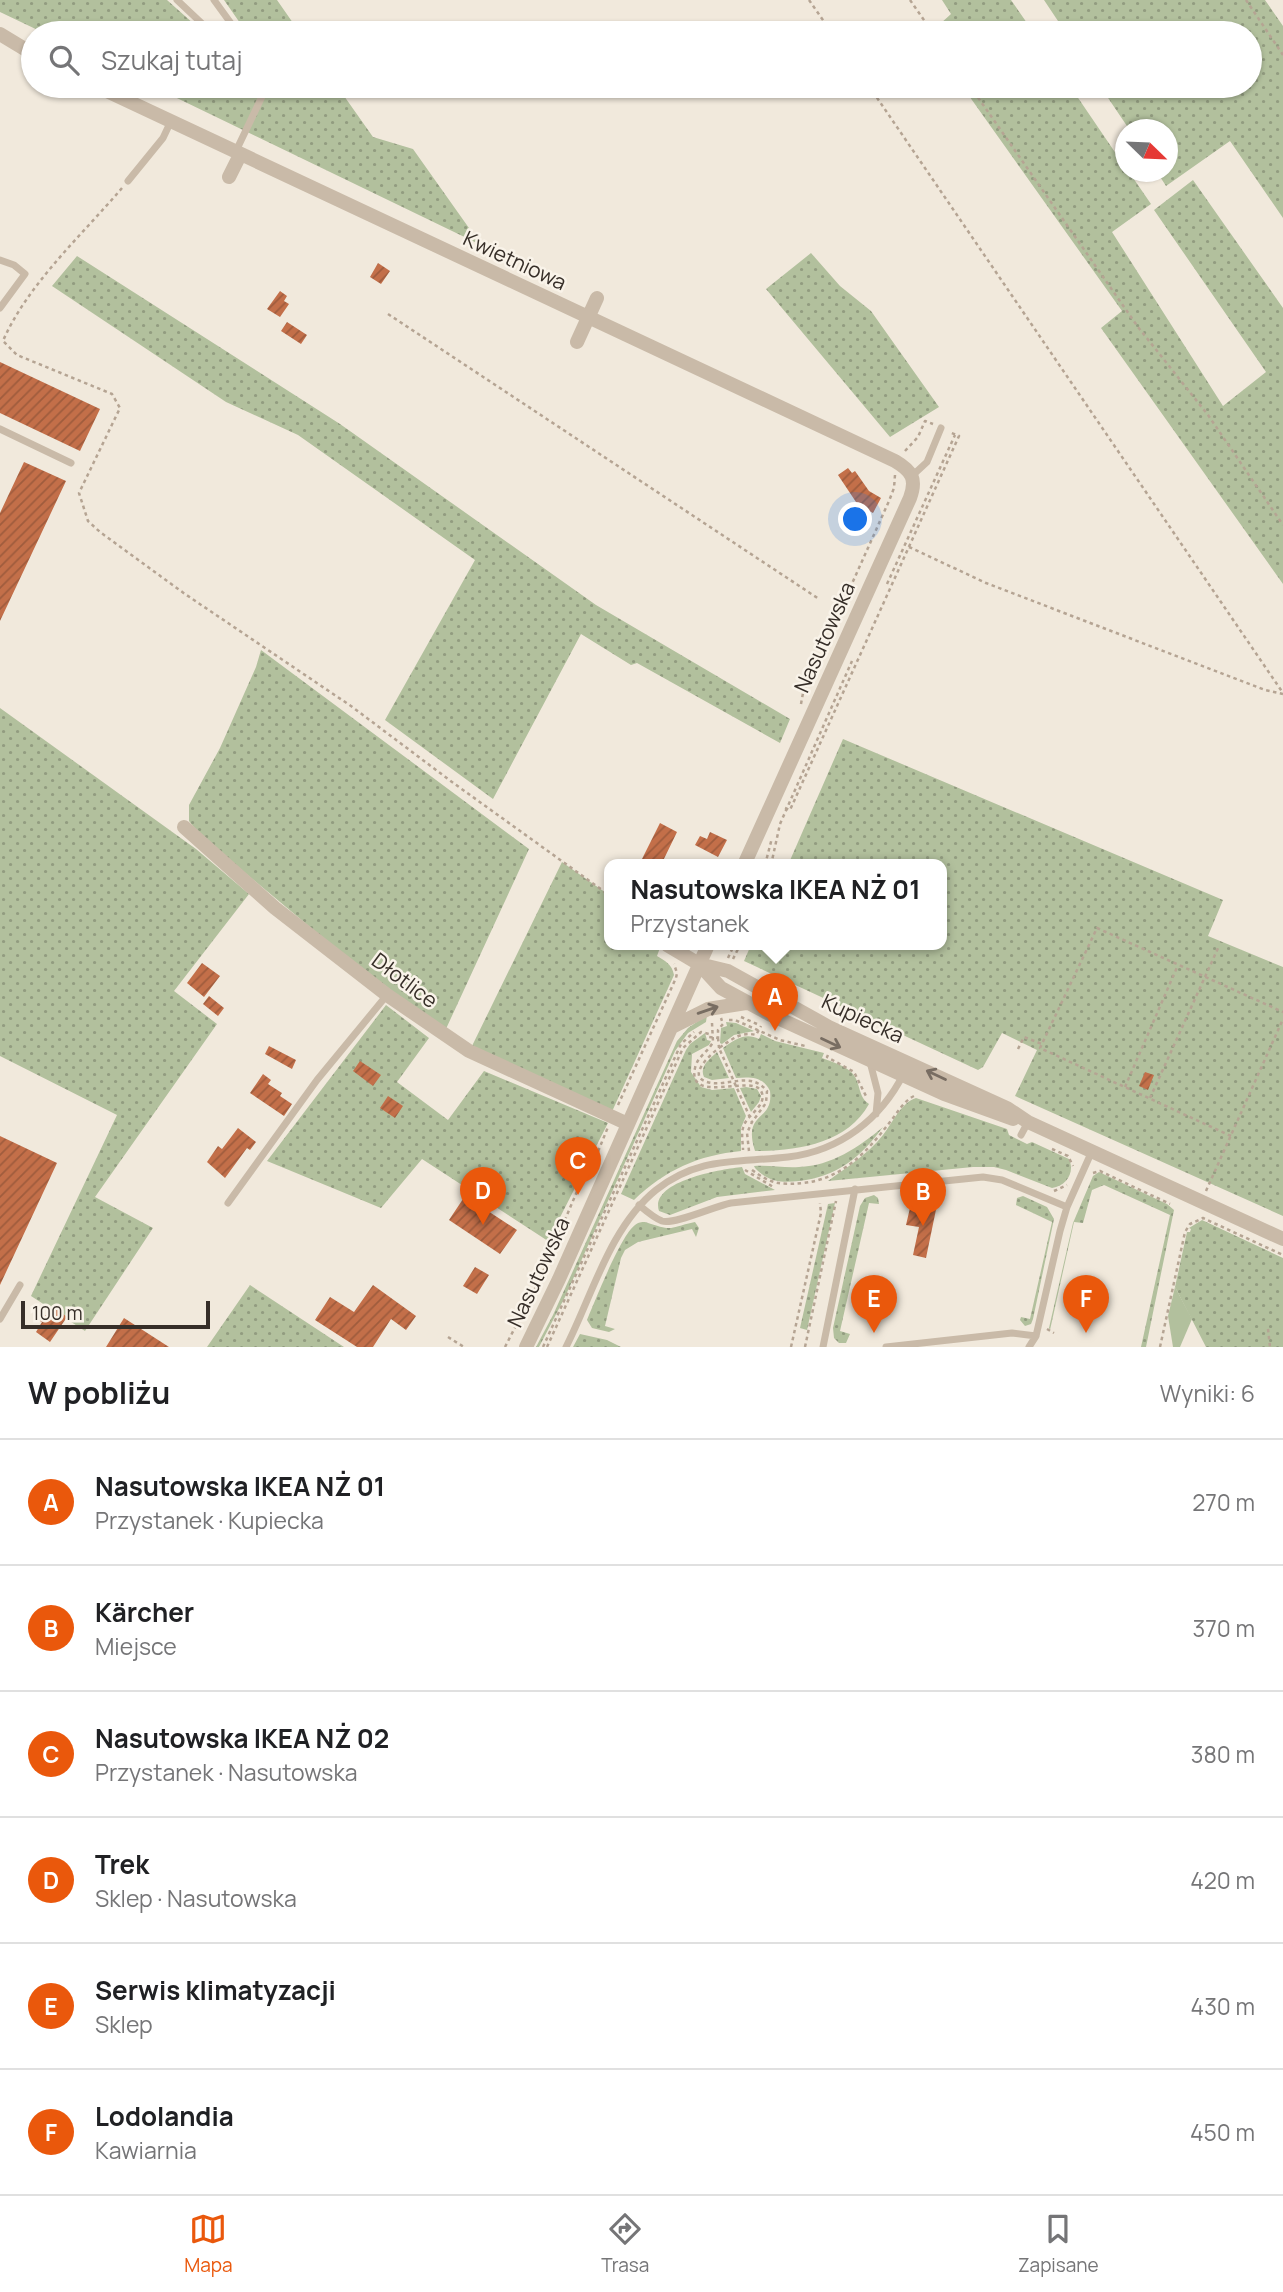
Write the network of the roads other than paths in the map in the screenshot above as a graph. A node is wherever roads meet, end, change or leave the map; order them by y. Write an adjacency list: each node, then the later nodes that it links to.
1 (177, 0): 3 (lane)
2 (214, 0): 4 (lane)
3 (199, 21)
4 (229, 21)
5 (0, 34): 7 (street)
6 (0, 45): 8 (street)
7 (21, 47)
8 (21, 51)
9 (122, 98): 11 (street, Kwietniowa)
10 (262, 98): 12 (lane)
11 (171, 121): 12 (street, Kwietniowa); 14 (lane)
12 (238, 153): 13 (street); 18 (street, Kwietniowa)
13 (229, 177)
14 (128, 181)
15 (0, 260): 17 (lane)
16 (597, 298): 18 (street)
17 (0, 308)
18 (588, 317): 19 (street); 23 (street, Kwietniowa)
19 (577, 342)
20 (941, 428): 23 (lane, Nasutowska)
21 (0, 429): 22 (lane)
22 (71, 463)
23 (913, 475): 25 (street, Nasutowska)
24 (184, 827): 29 (street, Dłotlice)
25 (747, 859)
26 (675, 950): 28 (street)
27 (706, 950): 28 (street, Nasutowska)
28 (699, 964): 30 (street, Kupiecka); 31 (street, Nasutowska); 33 (street, Kupiecka)
29 (387, 995): 35 (street, Dłotlice); 38 (lane)
30 (747, 1003): 31 (street, one-way to 30); 32 (street, Kupiecka, one-way to 32)
31 (672, 1027): 35 (street, Nasutowska)
32 (870, 1061): 33 (street, Kupiecka); 34 (lane)
33 (905, 1069): 34 (lane); 36 (street, Kupiecka)
34 (876, 1114): 39 (lane)
35 (628, 1124): 45 (street, Nasutowska)
36 (1092, 1151): 40 (lane); 41 (street, Kupiecka)
37 (855, 1189): 39 (lane); 40 (lane); 47 (lane)
38 (228, 1203)
39 (639, 1205): 46 (lane)
40 (1068, 1207): 44 (lane)
41 (1283, 1238)
42 (20, 1285): 43 (lane)
43 (0, 1319)
44 (1036, 1336): 48 (lane); 49 (lane)
45 (526, 1347)
46 (566, 1347)
47 (823, 1347)
48 (886, 1347)
49 (1029, 1347)

